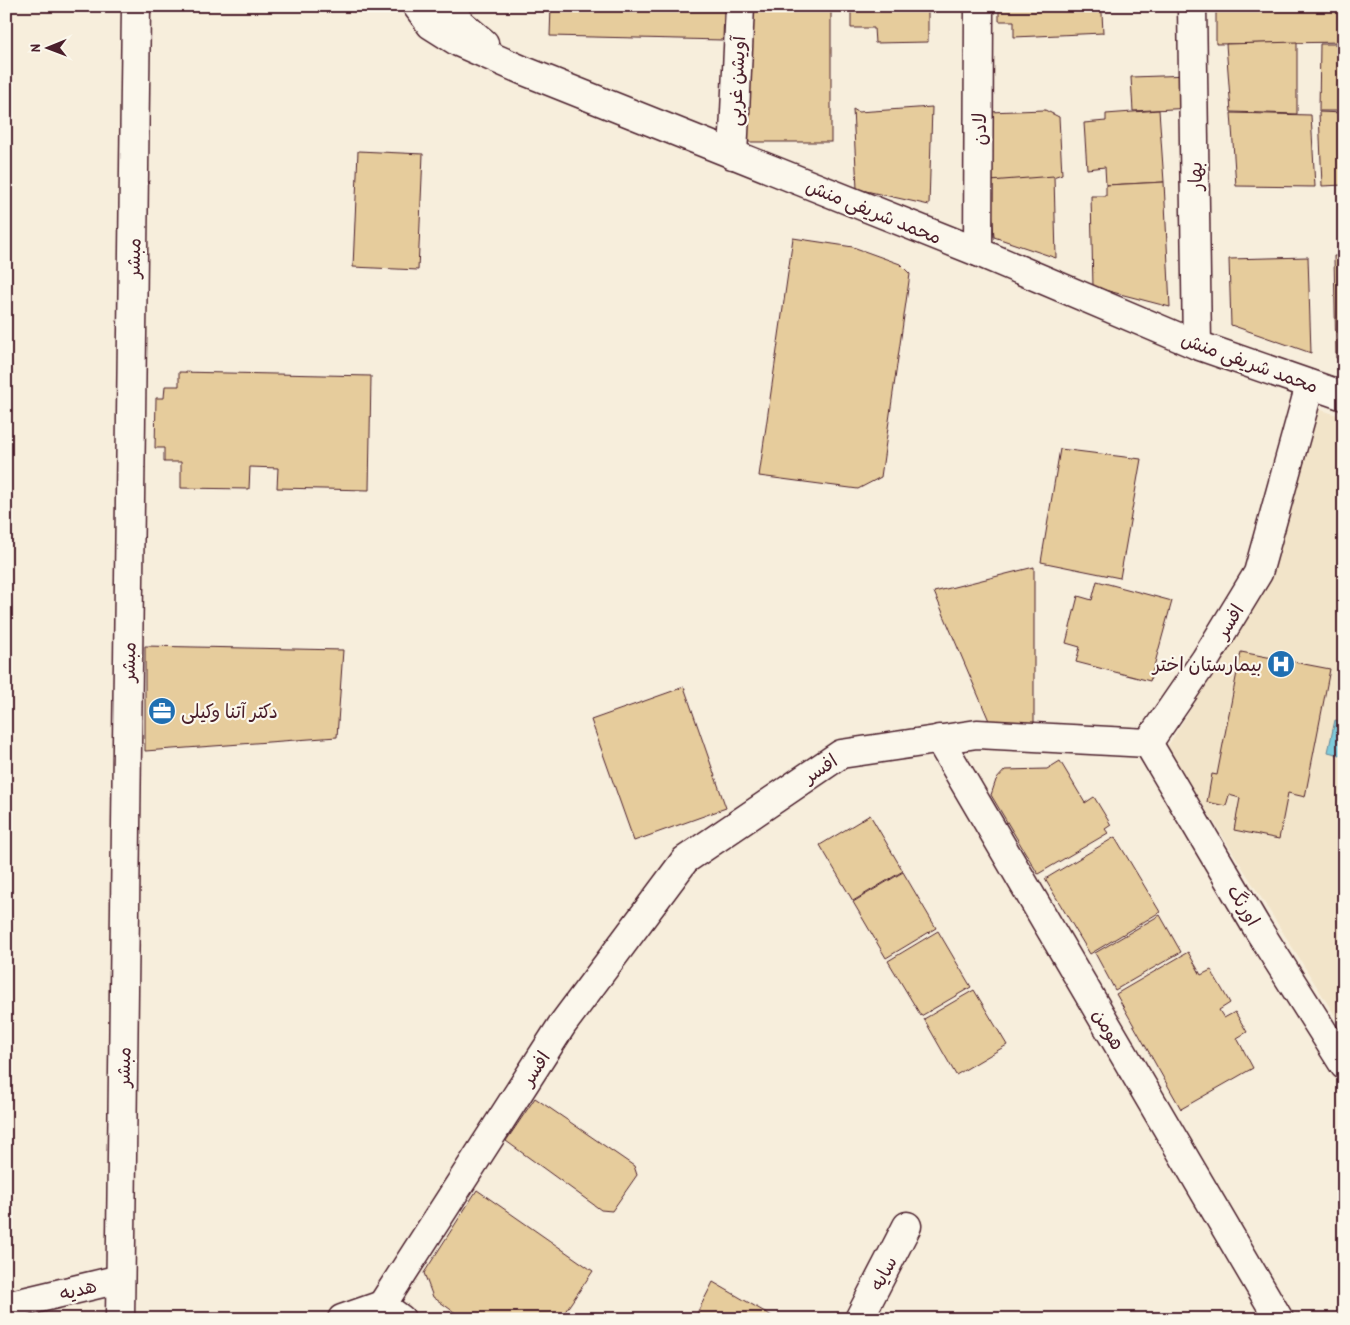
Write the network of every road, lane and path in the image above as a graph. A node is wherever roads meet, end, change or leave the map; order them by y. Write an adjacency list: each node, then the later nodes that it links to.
1 (136, 6): 17 (street, مبشر)
2 (417, 6): 7 (street, محمد شریفی منش)
3 (450, 6): 7 (street)
4 (740, 6): 8 (street, آویشن غربی)
5 (979, 6): 9 (street, لادن)
6 (1192, 6): 10 (street, بهار)
7 (522, 70): 8 (street, محمد شریفی منش)
8 (733, 155): 9 (street, محمد شریفی منش)
9 (978, 252): 10 (street, محمد شریفی منش)
10 (1197, 345): 11 (street, محمد شریفی منش)
11 (1310, 385): 12 (street, محمد شریفی منش); 14 (street, افسر)
12 (1344, 396)
13 (939, 739): 14 (street, افسر); 19 (street, افسر); 23 (street, هومن)
14 (1148, 742): 15 (street, اورنگ)
15 (1344, 1065)
16 (907, 1226): 22 (street, سایه)
17 (120, 1279): 18 (street, هدیه); 20 (street, مبشر)
18 (6, 1306)
19 (392, 1312): 21 (street)
20 (120, 1319)
21 (342, 1319)
22 (859, 1319)
23 (1279, 1319)

